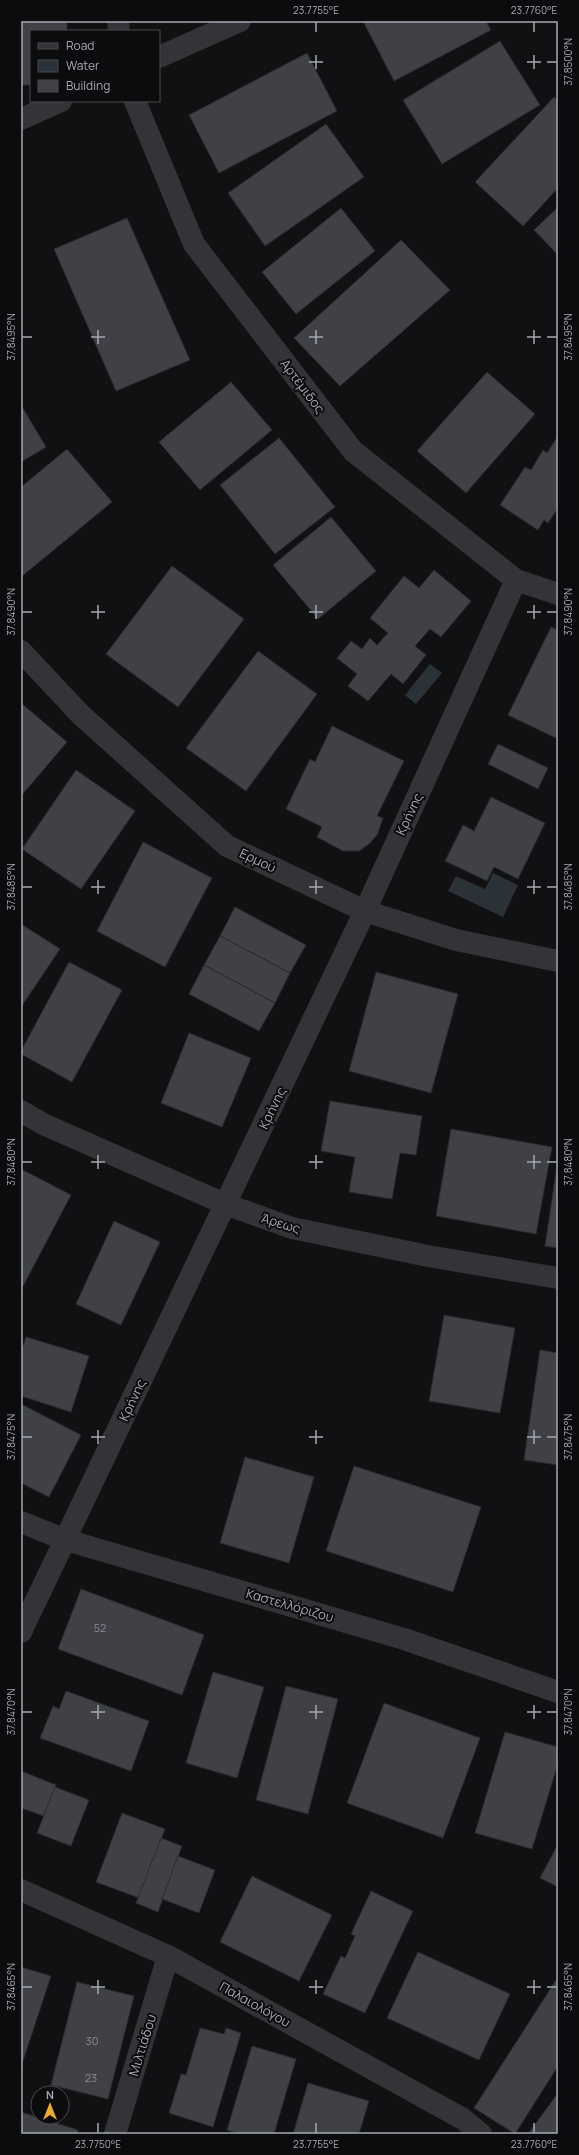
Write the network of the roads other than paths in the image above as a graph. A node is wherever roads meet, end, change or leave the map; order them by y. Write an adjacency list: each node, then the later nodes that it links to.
1 (240, 21): 2 (street)
2 (160, 57)
3 (59, 102): 5 (street)
4 (135, 102): 6 (street, Αρτέμιδος)
5 (21, 119)
6 (516, 580): 7 (street, Αρτέμιδος); 9 (street, Κρήνης)
7 (558, 594)
8 (21, 651): 9 (street, Ερμού)
9 (365, 911): 10 (street, Ερμού); 12 (street, Κρήνης)
10 (558, 961)
11 (21, 1111): 12 (street, Άρεως)
12 (225, 1204): 13 (street, Άρεως); 15 (street, Κρήνης)
13 (558, 1278)
14 (21, 1522): 15 (street, Καστελλόριζου)
15 (66, 1540): 16 (street, Κρήνης); 17 (street, Καστελλόριζου)
16 (21, 1632)
17 (558, 1692)
18 (21, 1890): 19 (street, Παλαιολόγου)
19 (168, 1956): 20 (street, Μιλτιάδου); 21 (street, Παλαιολόγου)
20 (115, 2134)
21 (481, 2134)

